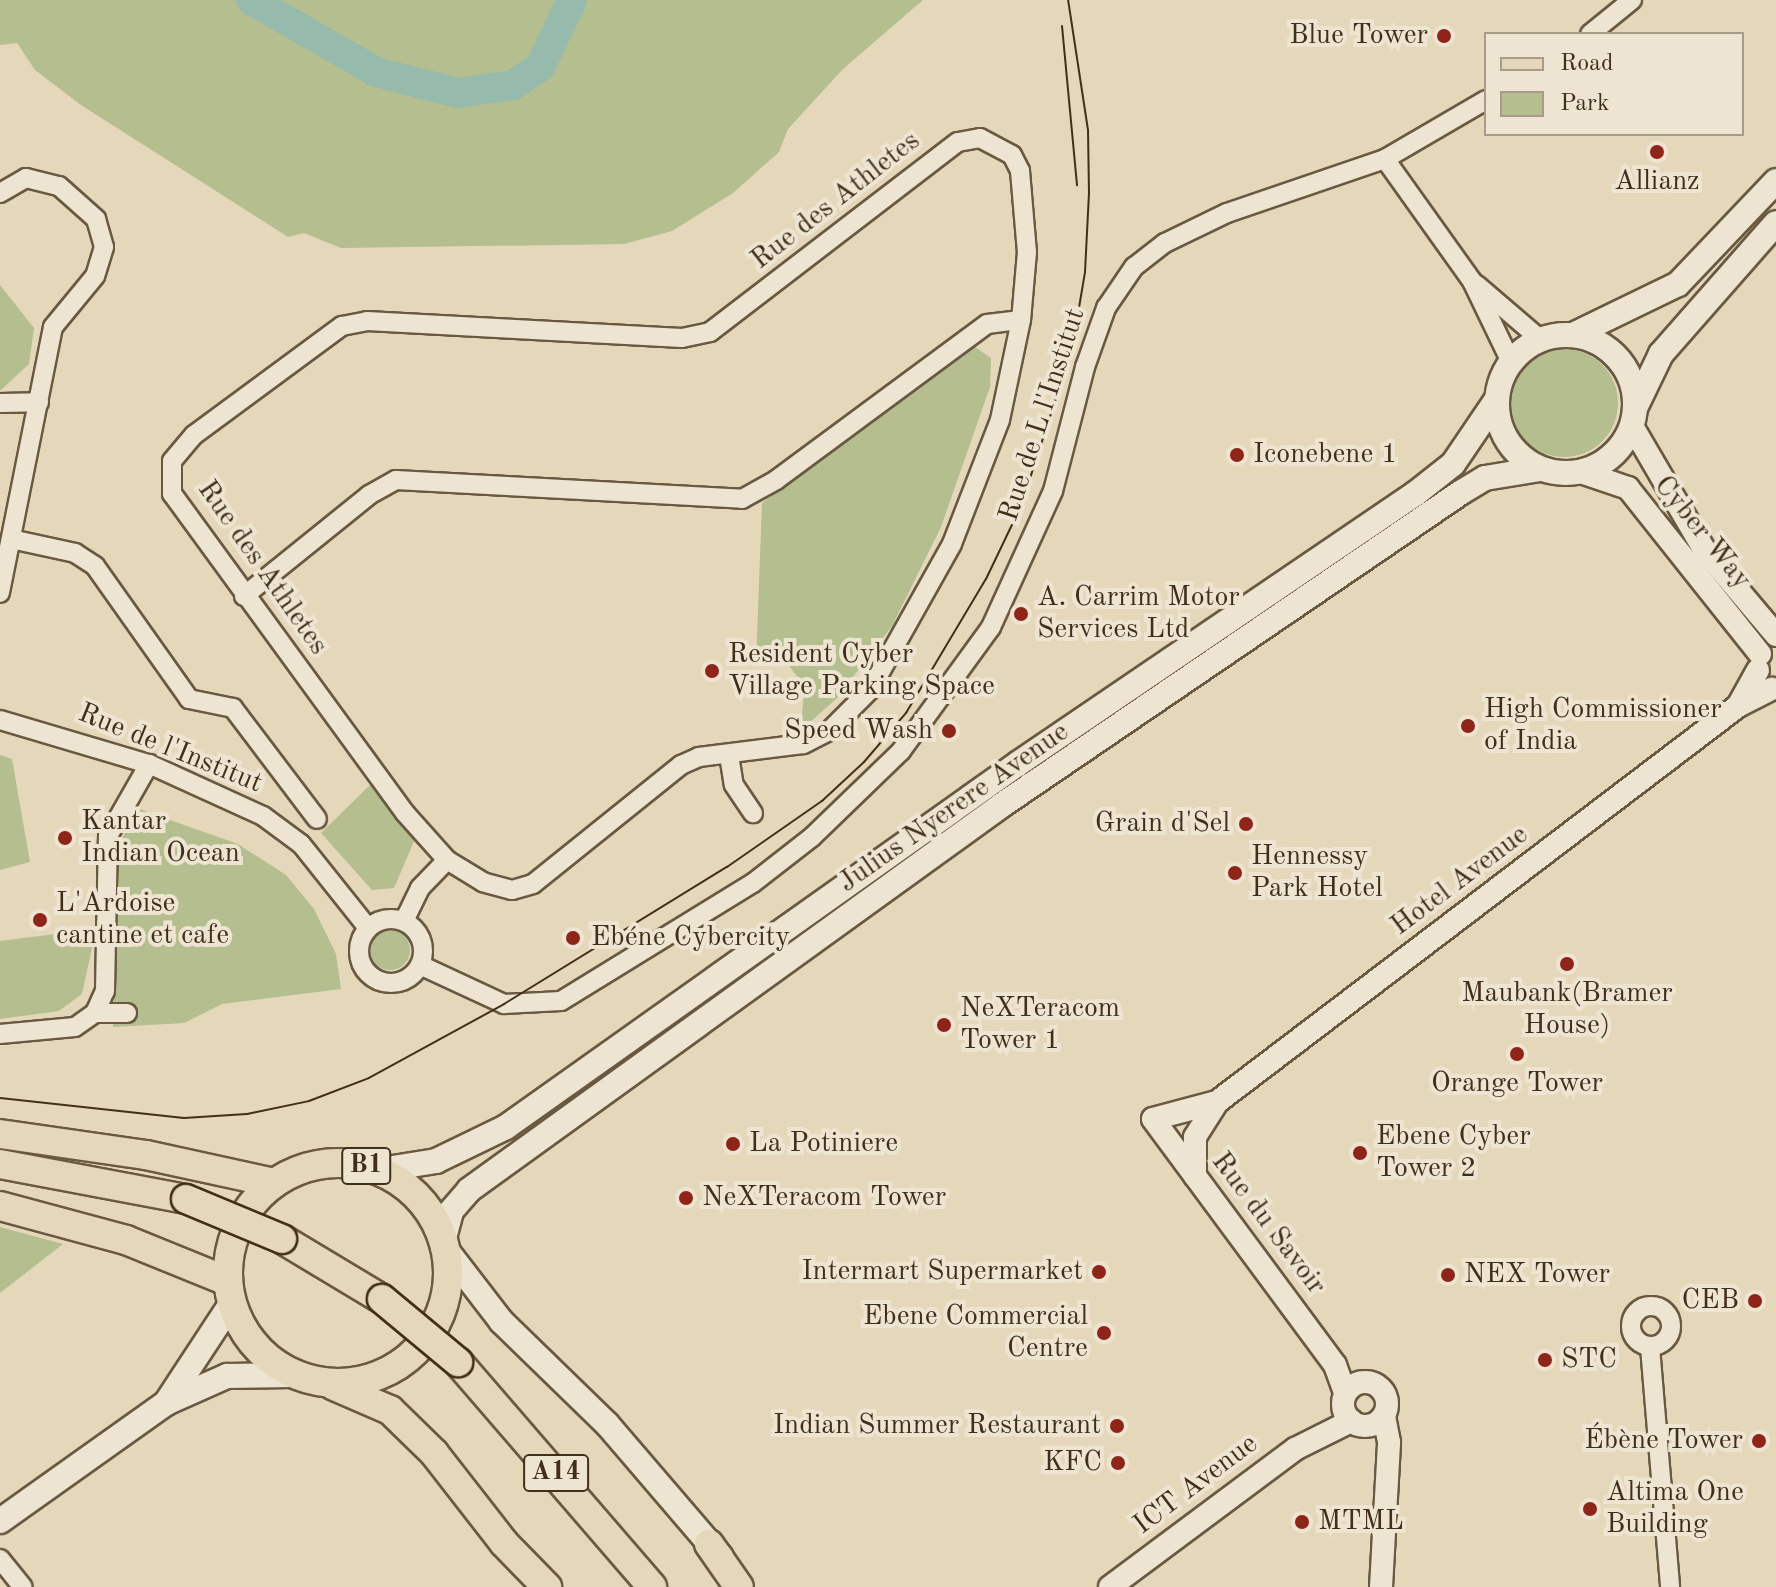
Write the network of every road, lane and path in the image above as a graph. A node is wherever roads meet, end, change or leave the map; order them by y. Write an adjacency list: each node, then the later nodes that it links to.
1 (1632, 0): 2 (street)
2 (1592, 32)
3 (1484, 101): 4 (street, Rue de L l'Institut)
4 (1385, 159): 8 (street); 34 (street, Rue de L l'Institut)
5 (1776, 181): 10 (main road)
6 (0, 193): 14 (street)
7 (1776, 223): 16 (main road)
8 (1472, 281): 11 (street); 12 (street)
9 (1021, 320): 21 (street); 21 (street, Rue des Athletes); 27 (street, Rue des Athletes)
10 (1575, 334): 11 (main road); 16 (main road)
11 (1540, 339): 12 (main road)
12 (1511, 362): 13 (main road, B1)
13 (1497, 399): 17 (main road); 42 (main road, Julius Nyerere Avenue / B1)
14 (39, 402): 15 (street); 19 (street)
15 (0, 403)
16 (1634, 416): 18 (main road); 22 (street, Cyber Way)
17 (1540, 469): 18 (main road, B1); 46 (main road, Julius Nyerere Avenue / B1)
18 (1581, 472): 23 (street, Cyber Way)
19 (11, 539): 20 (street); 30 (street)
20 (0, 593)
21 (244, 596): 31 (street, Rue des Athletes)
22 (1776, 635)
23 (1765, 655): 24 (street, Cyber Way); 25 (street, Hotel Avenue)
24 (1774, 689): 25 (street, Hotel Avenue)
25 (1738, 706): 38 (street, Hotel Avenue)
26 (0, 720): 28 (street, Rue de l'Institut)
27 (729, 755): 29 (street); 31 (street, Rue des Athletes)
28 (149, 764): 33 (street, Rue de l'Institut); 35 (street)
29 (753, 813)
30 (317, 819)
31 (447, 860): 32 (street)
32 (404, 921): 33 (street); 34 (street)
33 (368, 928): 34 (street)
34 (420, 965)
35 (95, 1013): 36 (street); 37 (street)
36 (127, 1013)
37 (0, 1034)
38 (1217, 1102): 39 (street, Hotel Avenue); 43 (street, Hotel Avenue)
39 (1153, 1119): 43 (street, Rue du Savoir)
40 (0, 1134): 44 (main road)
41 (0, 1164): 60 (main road, A14, bridge)
42 (380, 1170): 44 (main road, Julius Nyerere Avenue / B1); 46 (main road, Julius Nyerere Avenue / B1)
43 (1195, 1176): 52 (street, Rue du Savoir)
44 (274, 1183): 47 (main road, Julius Nyerere Avenue / B1)
45 (0, 1206): 47 (main road)
46 (446, 1245): 50 (main road, Julius Nyerere Avenue / B1); 54 (main road)
47 (229, 1292): 49 (main road, Julius Nyerere Avenue / B1); 51 (main road, Julius Nyerere Avenue / B1)
48 (1650, 1347): 65 (street)
49 (292, 1375): 50 (main road, Julius Nyerere Avenue / B1); 51 (main road, Julius Nyerere Avenue / B1)
50 (330, 1384): 55 (main road)
51 (166, 1403): 53 (main road, Julius Nyerere Avenue / B1)
52 (1358, 1407): 63 (street, ICT Avenue); 64 (street, Rue du Savoir)
53 (0, 1521)
54 (709, 1544): 61 (main road); 62 (main road)
55 (515, 1555): 58 (main road); 59 (main road)
56 (0, 1559): 57 (street)
57 (23, 1587)
58 (532, 1587)
59 (547, 1587)
60 (652, 1587)
61 (739, 1587)
62 (751, 1587)
63 (1110, 1587)
64 (1381, 1587)
65 (1670, 1587)

